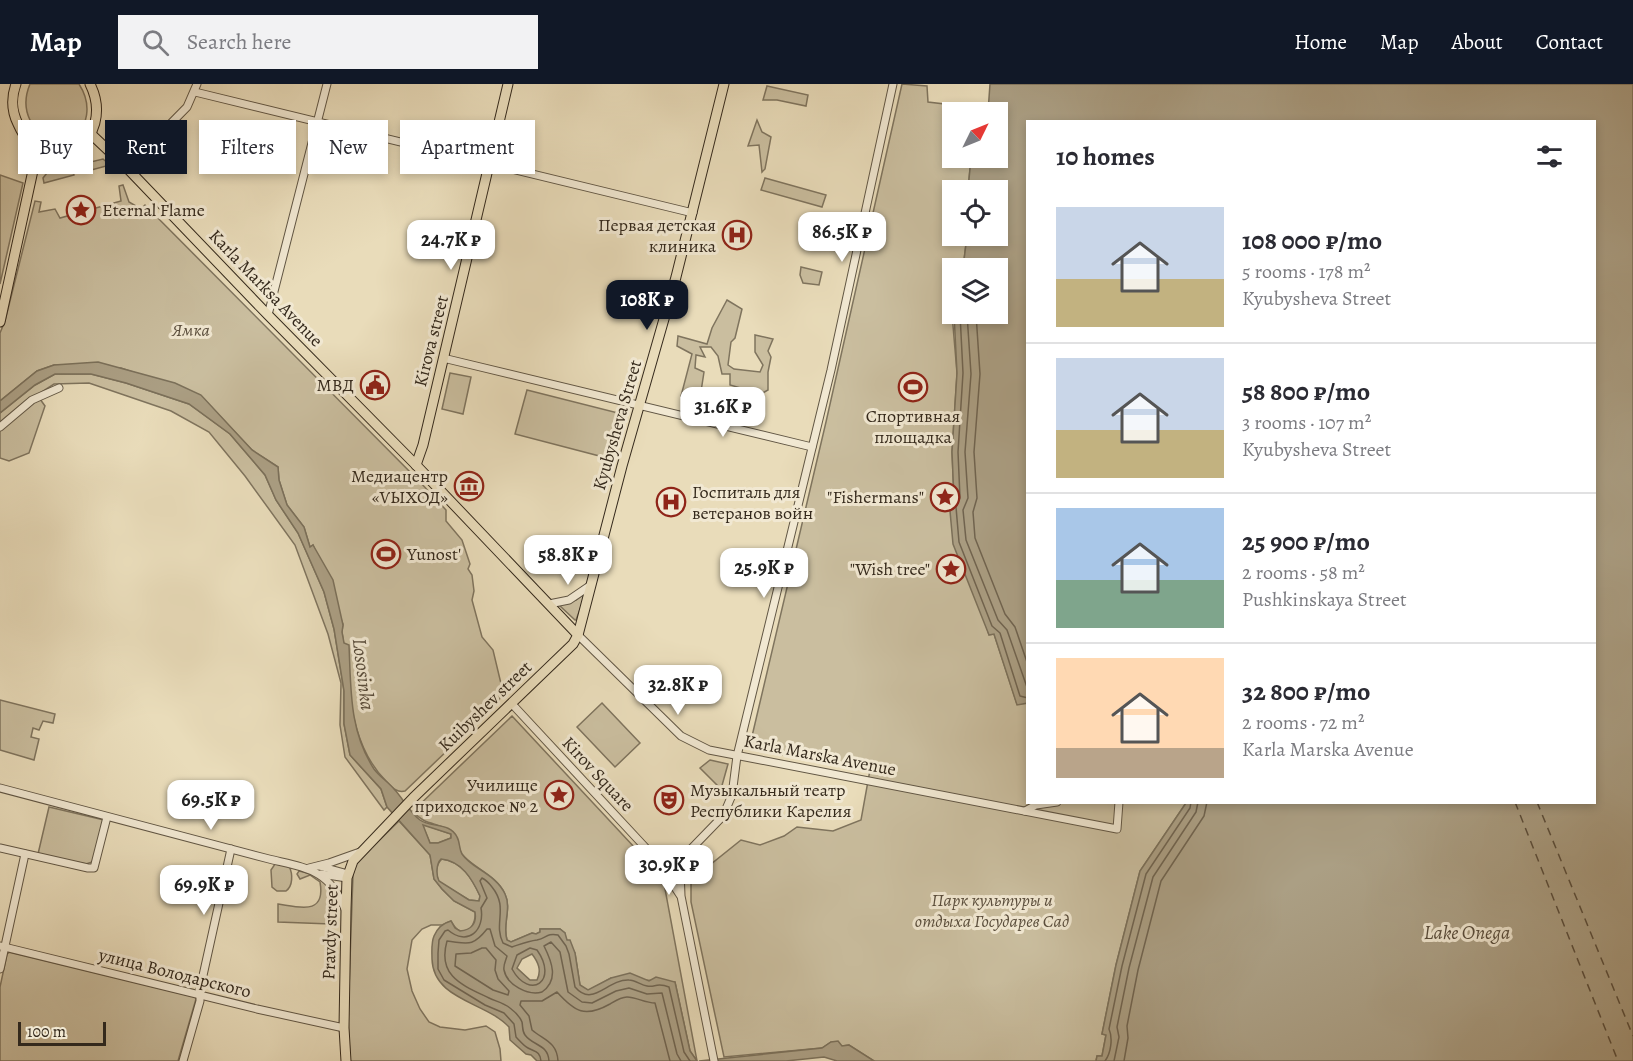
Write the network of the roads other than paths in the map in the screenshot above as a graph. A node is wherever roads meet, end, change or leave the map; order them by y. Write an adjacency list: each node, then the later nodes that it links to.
1 (16, 84): 12 (main road)
2 (90, 84): 13 (main road)
3 (327, 84): 10 (street)
4 (508, 84): 11 (main road, Kirova street)
5 (724, 84): 21 (main road, Kyubysheva Street)
6 (893, 84): 28 (street)
7 (196, 88): 8 (street); 9 (street)
8 (174, 120)
9 (310, 120)
10 (318, 120)
11 (499, 120)
12 (18, 123)
13 (93, 129)
14 (93, 136): 15 (main road, Karla Marksa Avenue)
15 (105, 147)
16 (308, 157): 22 (street)
17 (32, 174): 23 (main road)
18 (133, 174): 22 (main road, Karla Marksa Avenue)
19 (486, 174): 24 (main road, Kirova street)
20 (534, 174): 21 (street)
21 (693, 213): 26 (main road, Kyubysheva Street)
22 (268, 315): 29 (main road, Karla Marksa Avenue)
23 (0, 322)
24 (443, 358): 26 (street); 29 (main road, Kirova street)
25 (58, 388): 27 (street)
26 (639, 405): 28 (street); 30 (main road, Kyubysheva Street)
27 (0, 427)
28 (812, 447): 34 (street)
29 (416, 465): 31 (main road, Karla Marska Avenue)
30 (593, 584): 31 (street); 32 (main road, Kyubysheva Street)
31 (549, 604): 32 (main road, Karla Marska Avenue)
32 (578, 635): 33 (main road, Kuibyshev street); 34 (street, Karla Marska Avenue)
33 (512, 704): 40 (main road, Kuibyshev street); 47 (street, Kirov Square)
34 (737, 756): 38 (street, Karla Marska Avenue); 47 (street)
35 (0, 788): 39 (street)
36 (1043, 804): 38 (street)
37 (1119, 804): 38 (street, Karla Marska Avenue)
38 (1025, 811)
39 (107, 817): 42 (street); 44 (street)
40 (390, 820): 43 (main road, Pravdy street)
41 (0, 848): 44 (street)
42 (231, 849): 45 (street); 51 (street)
43 (360, 852): 45 (street); 46 (main road, Pravdy street)
44 (26, 854): 49 (street)
45 (320, 870): 46 (street); 48 (street)
46 (348, 876): 48 (main road, Pravdy street)
47 (681, 896): 55 (street)
48 (346, 910): 52 (main road, Pravdy street)
49 (2, 946): 50 (street); 51 (street, улица Володарского)
50 (0, 969)
51 (200, 995): 52 (street, улица Володарского); 53 (street)
52 (344, 1028): 54 (main road, Pravdy street)
53 (183, 1061)
54 (346, 1061)
55 (714, 1061)

